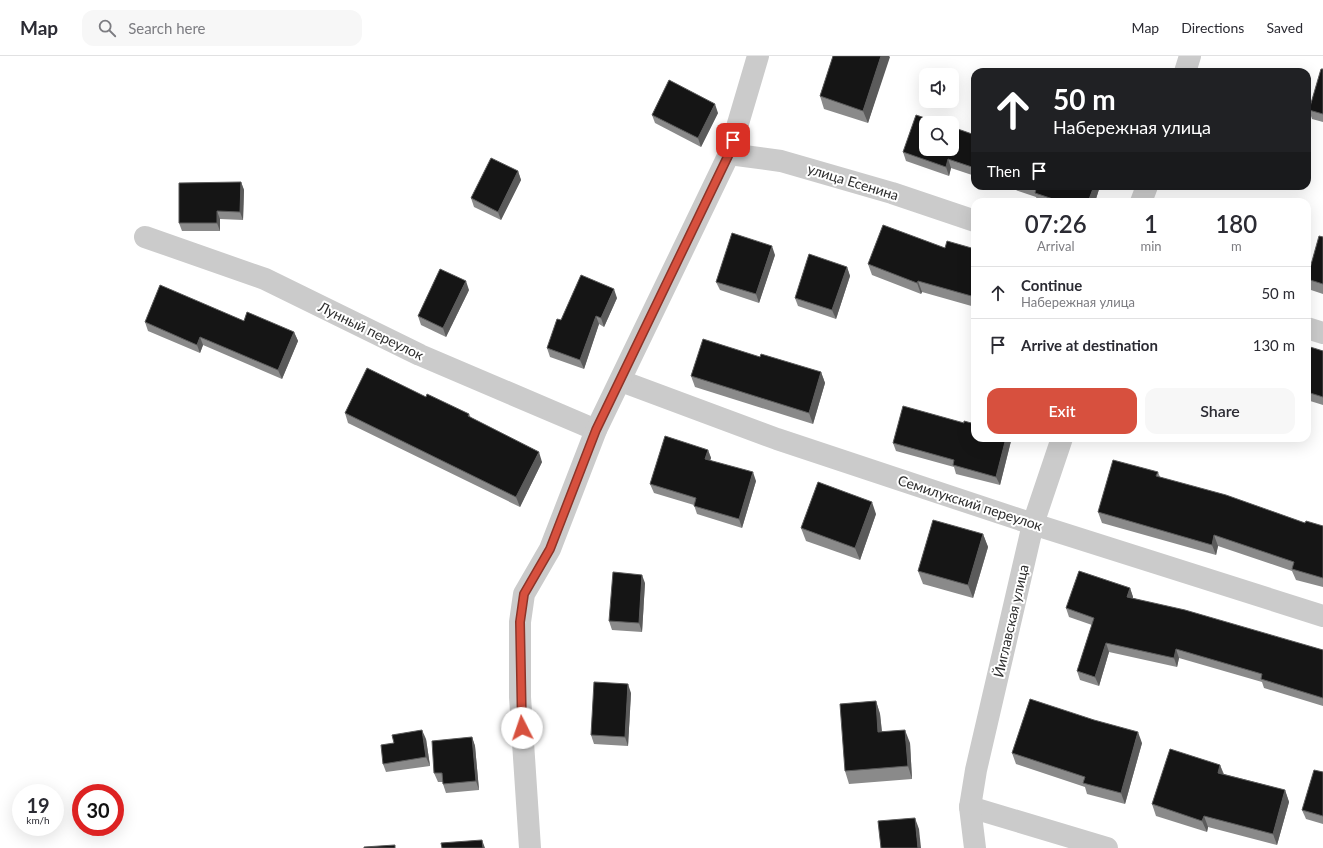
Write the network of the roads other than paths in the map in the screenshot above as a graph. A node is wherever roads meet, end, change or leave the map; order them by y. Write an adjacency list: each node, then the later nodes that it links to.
1 (758, 56): 4 (street)
2 (1190, 56): 3 (street)
3 (1186, 68)
4 (729, 154): 5 (street, улица Есенина); 9 (street)
5 (971, 220)
6 (145, 237): 10 (street, Лунный переулок)
7 (1311, 329): 8 (street)
8 (1323, 333)
9 (621, 381): 10 (street); 12 (street, Семилукский переулок)
10 (596, 430): 15 (street)
11 (1061, 442): 12 (street, Йиглавская улица)
12 (1033, 524): 13 (street, Семилукский переулок); 14 (street, Йиглавская улица)
13 (1323, 616)
14 (970, 807): 16 (street, Йиглавская улица); 17 (street)
15 (530, 848)
16 (975, 848)
17 (1108, 848)

